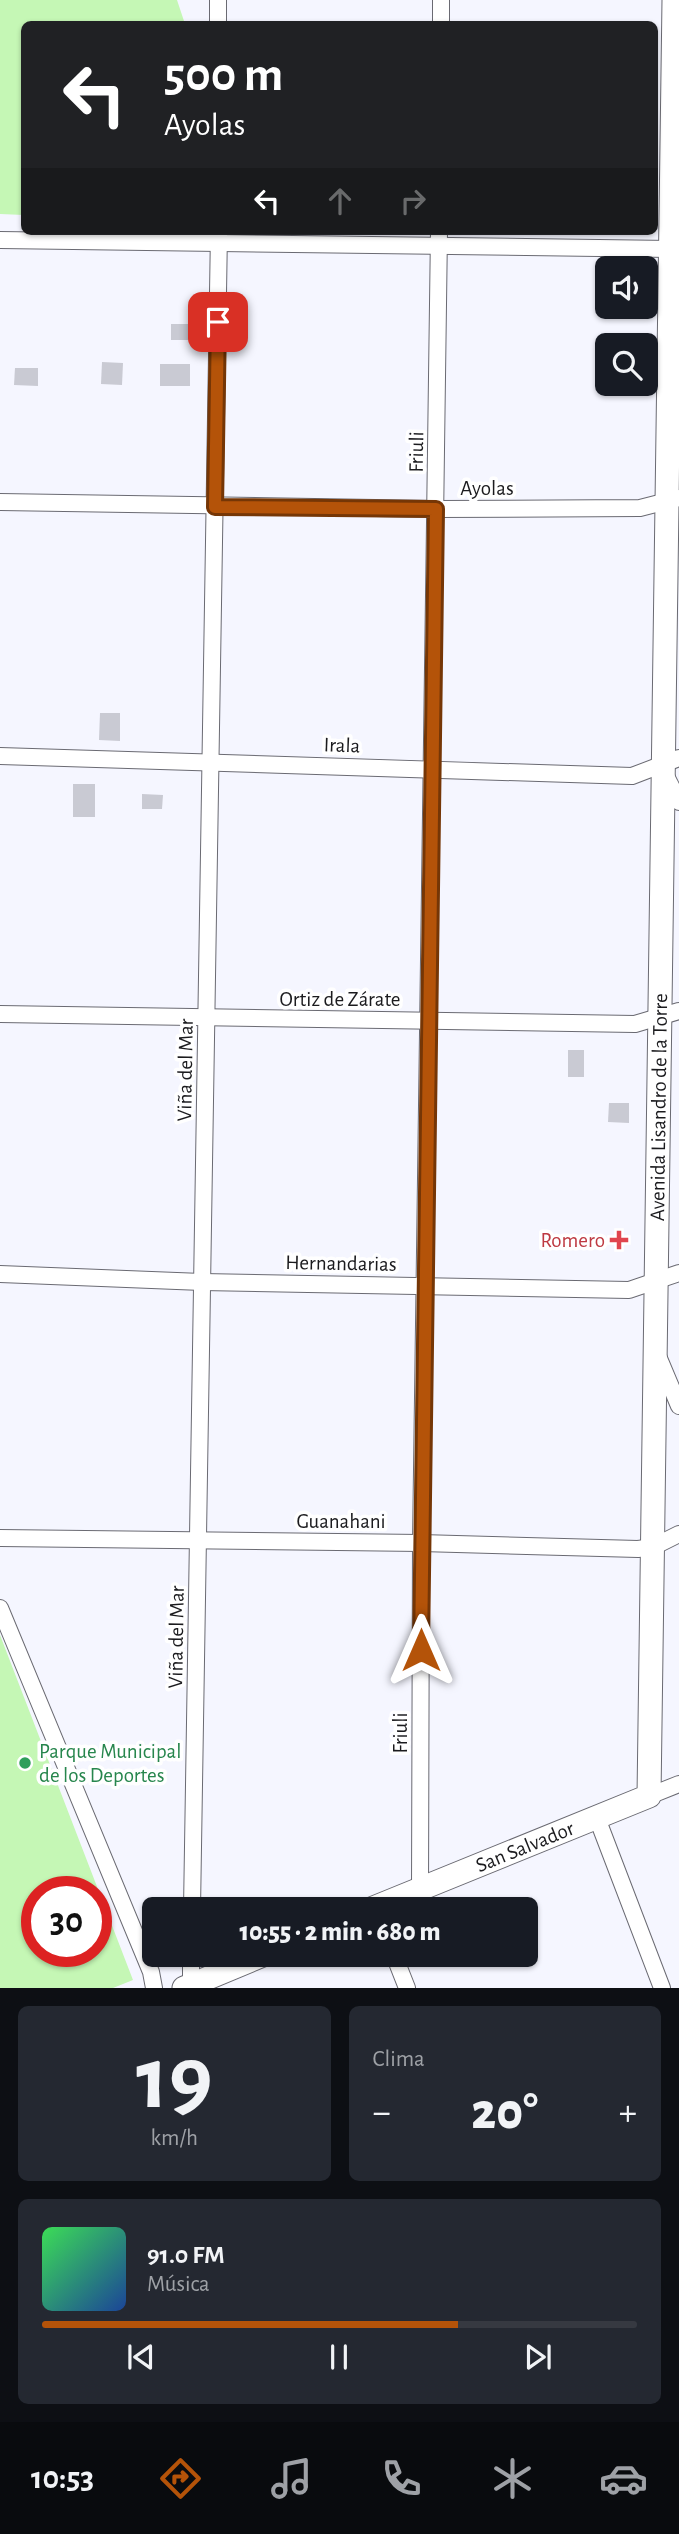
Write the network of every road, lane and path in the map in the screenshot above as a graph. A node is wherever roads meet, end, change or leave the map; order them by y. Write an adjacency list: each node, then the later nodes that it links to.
1 (218, 0): 4 (street)
2 (441, 0): 5 (street)
3 (674, 0): 6 (street, Avenida Lisandro de la Torre)
4 (218, 21)
5 (441, 21)
6 (676, 142): 10 (street, Avenida Lisandro de la Torre)
7 (219, 237): 8 (street); 9 (street); 13 (street, Viña del Mar)
8 (439, 238): 10 (street); 14 (street, Friuli)
9 (0, 240)
10 (675, 247): 11 (street, Avenida Lisandro de la Torre)
11 (673, 500): 14 (street, Ayolas); 17 (street, Avenida Lisandro de la Torre)
12 (0, 502): 13 (street, Ayolas)
13 (215, 507): 14 (street, Ayolas); 16 (street, Viña del Mar)
14 (436, 509): 18 (street, Friuli)
15 (0, 756): 16 (street, Irala)
16 (211, 762): 18 (street, Irala); 22 (street, Viña del Mar)
17 (669, 765): 18 (street, Irala); 19 (street); 21 (street, Avenida Lisandro de la Torre)
18 (432, 769): 23 (street, Friuli)
19 (679, 802)
20 (0, 1014): 22 (street, Ortiz de Zárate)
21 (670, 1015): 23 (street, Ortiz de Zárate); 27 (street, Avenida Lisandro de la Torre)
22 (206, 1020): 23 (street, Ortiz de Zárate); 26 (street, Viña del Mar)
23 (430, 1020): 28 (street, Friuli)
24 (679, 1273): 27 (street, Hernandarias)
25 (0, 1274): 26 (street, Hernandarias)
26 (202, 1282): 28 (street, Hernandarias); 33 (street, Viña del Mar)
27 (656, 1283): 28 (street, Hernandarias); 29 (street, Avenida Lisandro de la Torre)
28 (427, 1285): 34 (street, Friuli)
29 (655, 1350): 30 (street); 35 (street, Avenida Lisandro de la Torre)
30 (679, 1405)
31 (679, 1534): 35 (street, Guanahani)
32 (0, 1538): 33 (street, Guanahani)
33 (198, 1541): 34 (street, Guanahani); 41 (street, Viña del Mar)
34 (421, 1543): 35 (street, Guanahani); 40 (street, Friuli)
35 (653, 1547): 38 (street, Avenida Lisandro de la Torre)
36 (0, 1608): 47 (street)
37 (679, 1784): 38 (street, San Salvador)
38 (649, 1796): 39 (street, San Salvador)
39 (597, 1818): 40 (street, San Salvador); 49 (street)
40 (420, 1891): 42 (street, San Salvador)
41 (192, 1897)
42 (404, 1897)
43 (190, 1967): 46 (street)
44 (234, 1967): 46 (street)
45 (399, 1967): 48 (street)
46 (187, 1987)
47 (154, 1988)
48 (407, 1988)
49 (662, 1988)

